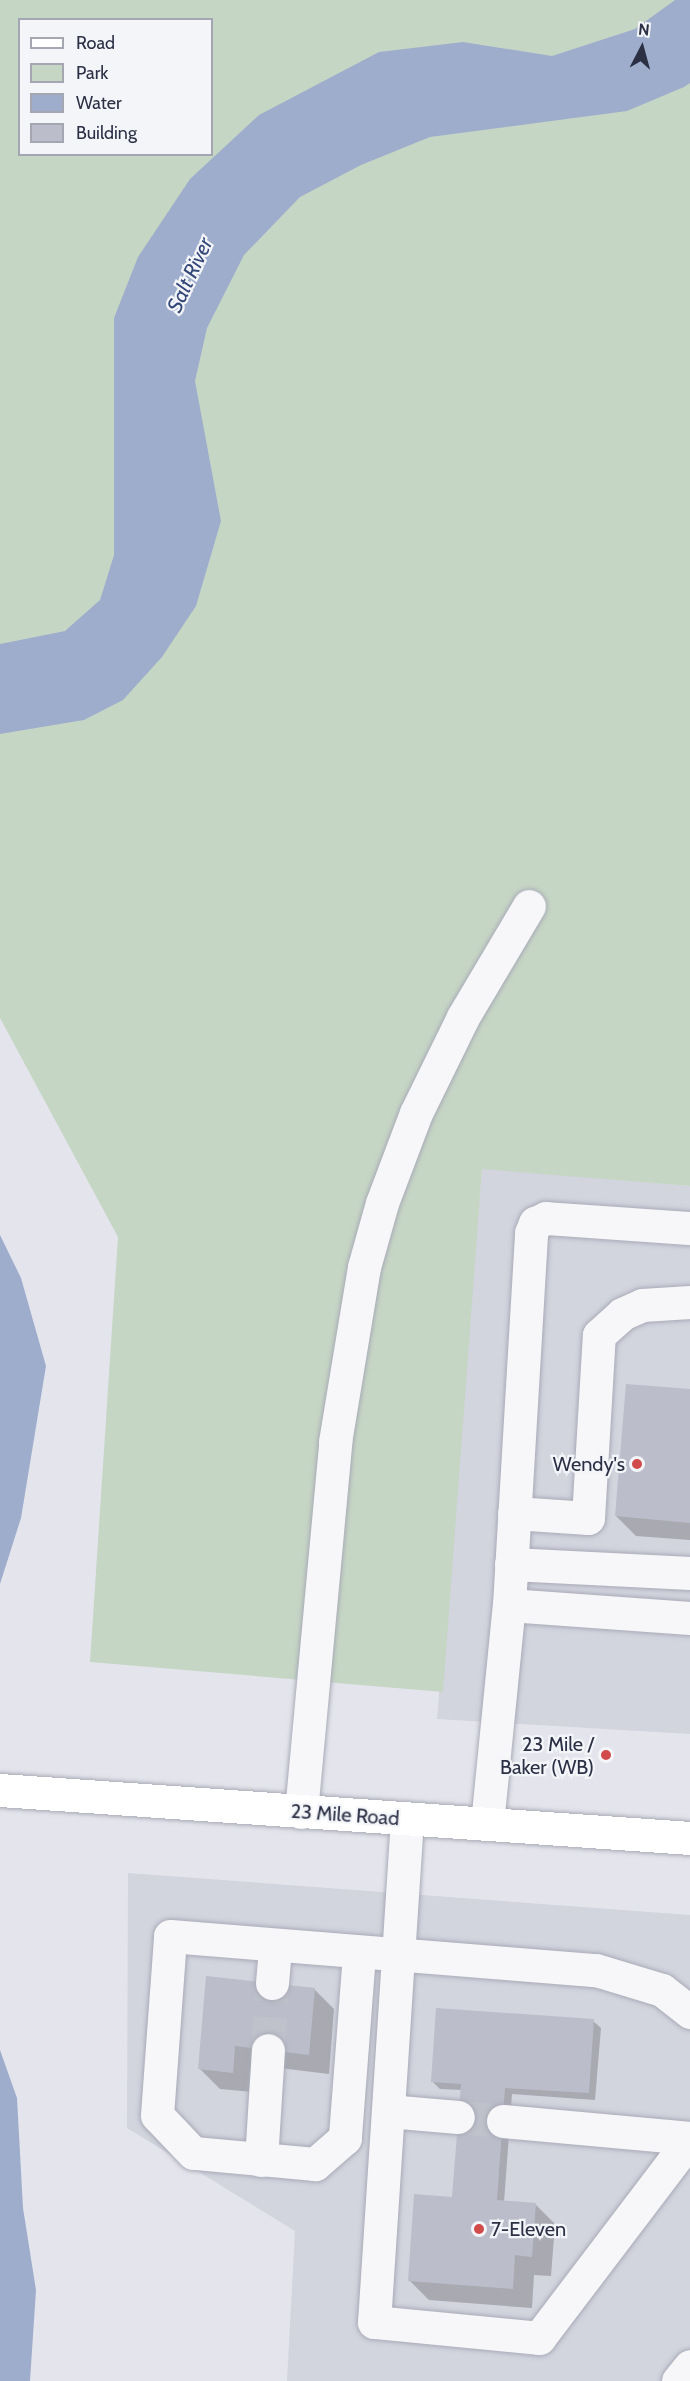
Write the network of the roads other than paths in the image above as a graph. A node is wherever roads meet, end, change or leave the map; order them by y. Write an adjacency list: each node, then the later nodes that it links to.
1 (529, 906): 10 (street)
2 (690, 1228): 4 (street)
3 (690, 1302): 4 (street)
4 (514, 1513): 5 (street)
5 (511, 1564): 6 (street); 7 (street)
6 (690, 1573)
7 (508, 1605): 8 (street); 12 (street)
8 (690, 1618)
9 (1, 1790): 10 (main road, 23 Mile Road)
10 (301, 1812): 11 (main road, 23 Mile Road)
11 (407, 1819): 12 (main road, 23 Mile Road); 16 (street)
12 (488, 1824): 13 (main road, 23 Mile Road)
13 (690, 1838)
14 (275, 1946): 15 (street); 17 (street); 24 (street)
15 (359, 1954): 16 (street); 24 (street)
16 (398, 1957): 18 (street); 20 (street)
17 (272, 1983)
18 (690, 2012)
19 (268, 2050): 24 (street)
20 (388, 2111): 21 (street); 23 (street)
21 (458, 2117)
22 (503, 2121): 23 (street)
23 (690, 2138)
24 (261, 2160)
25 (690, 2366): 26 (street)
26 (678, 2381)

